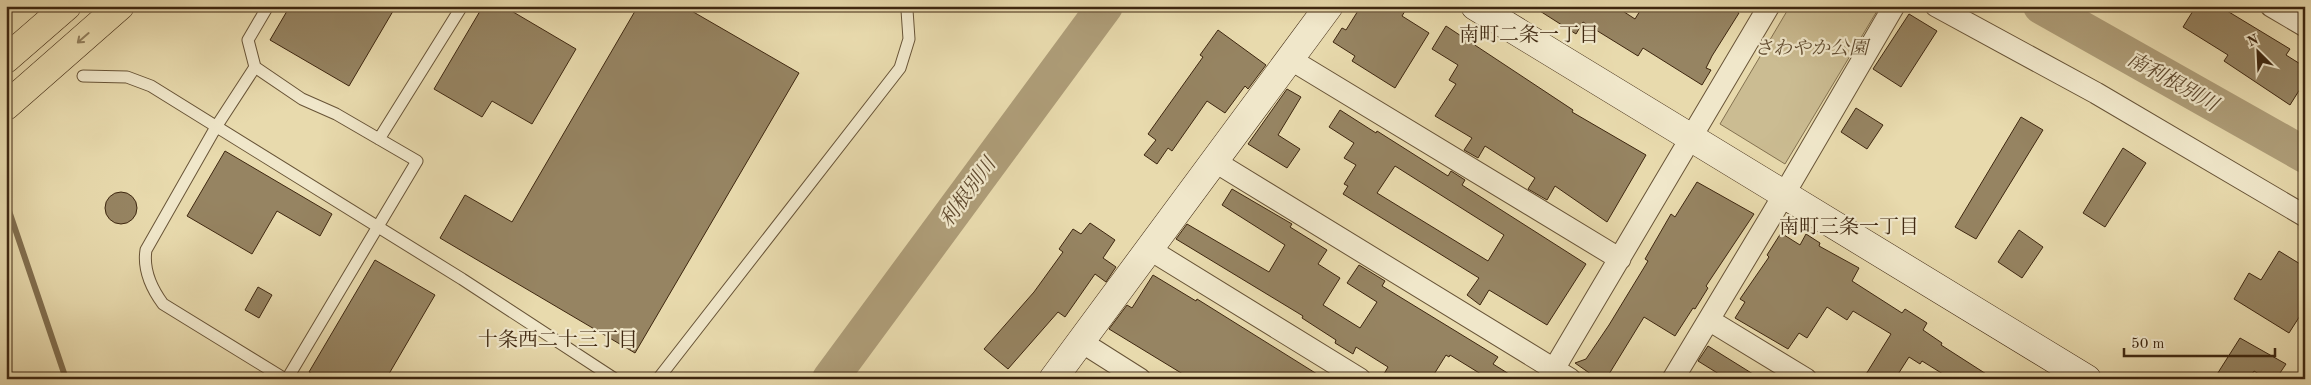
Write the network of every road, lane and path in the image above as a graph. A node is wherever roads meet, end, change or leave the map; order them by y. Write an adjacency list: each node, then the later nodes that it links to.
1 (67, 6): 13 (highway)
2 (120, 6): 17 (highway, one-way to 17)
3 (268, 6): 15 (lane)
4 (462, 6): 20 (lane)
5 (904, 6): 32 (lane)
6 (1329, 6): 14 (street)
7 (1475, 6): 19 (street)
8 (1770, 6): 19 (street)
9 (1894, 6): 22 (street)
10 (1936, 6): 23 (street)
11 (2271, 6): 12 (street)
12 (2305, 26)
13 (6, 59)
14 (1290, 59): 21 (street); 26 (street)
15 (255, 67): 18 (lane); 20 (lane)
16 (83, 76): 18 (lane)
17 (6, 106)
18 (216, 127): 24 (lane); 30 (lane)
19 (1692, 138): 22 (street); 26 (street)
20 (379, 139): 24 (lane)
21 (1214, 161): 25 (street); 29 (street)
22 (1785, 194): 27 (street); 38 (street)
23 (2305, 216)
24 (379, 228): 30 (lane); 31 (lane)
25 (1149, 249): 28 (street); 35 (street)
26 (1620, 259): 29 (street)
27 (1709, 320): 36 (street); 37 (street)
28 (1080, 342): 33 (street); 34 (street)
29 (1557, 376)
30 (286, 379)
31 (614, 379)
32 (658, 379)
33 (1053, 379)
34 (1140, 379)
35 (1360, 379)
36 (1673, 379)
37 (1806, 379)
38 (2087, 379)

